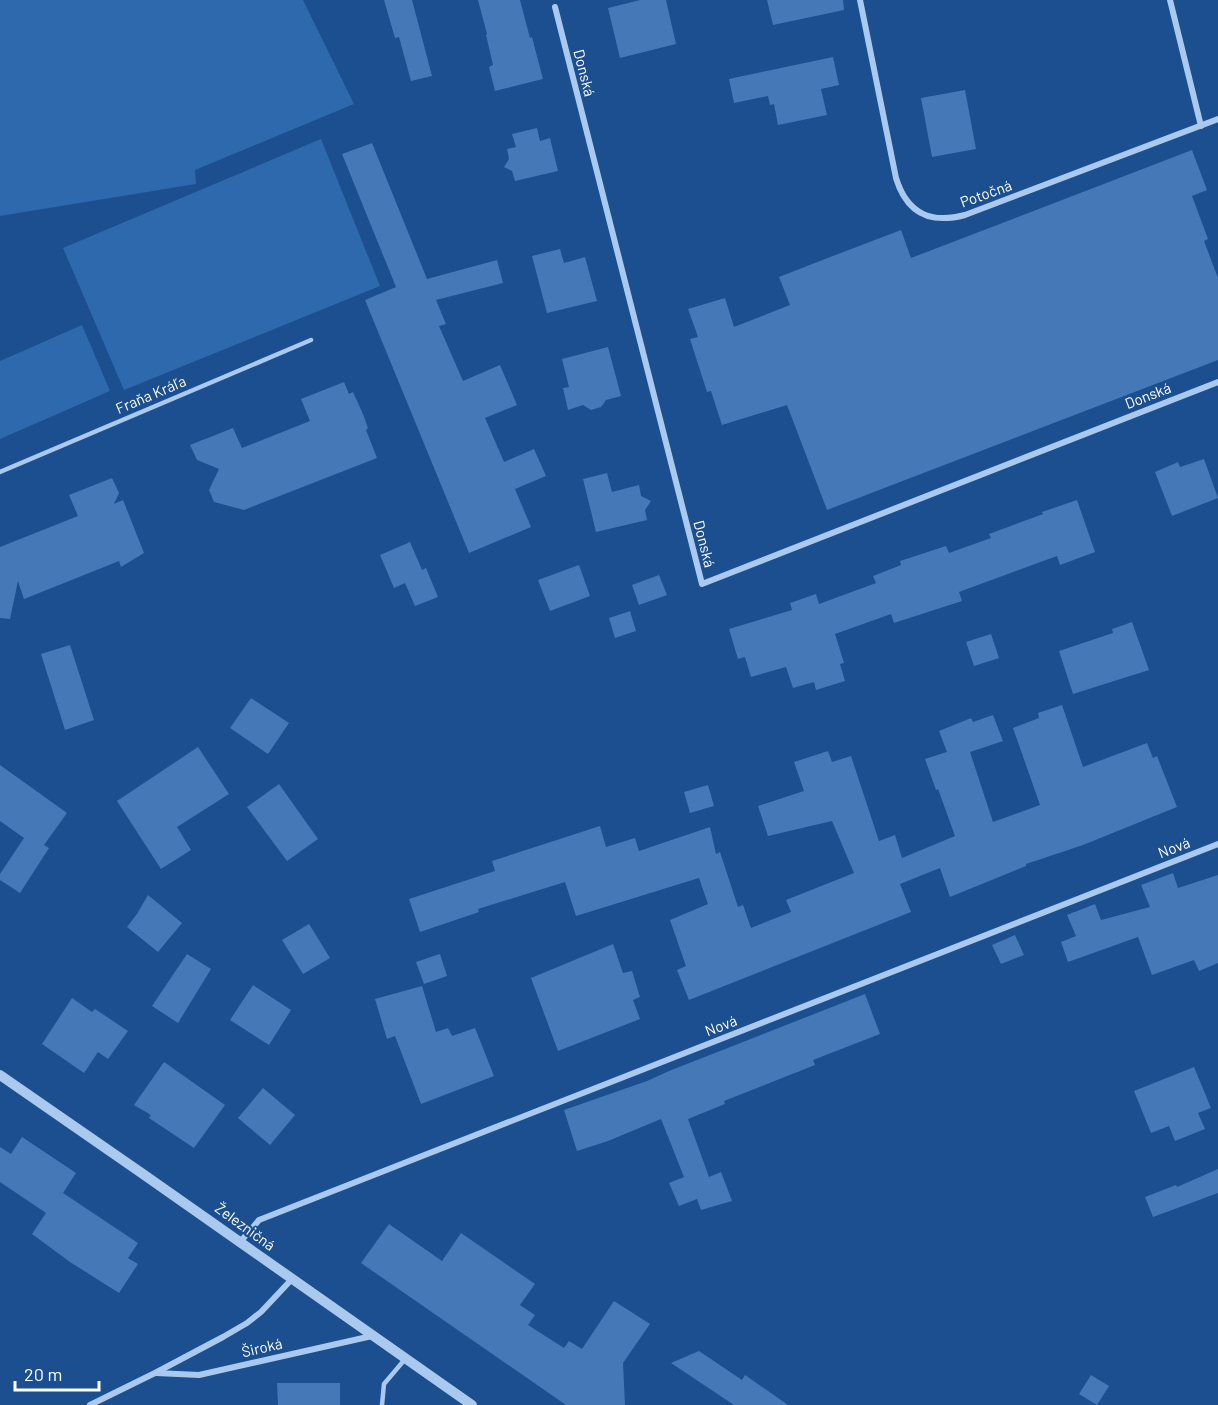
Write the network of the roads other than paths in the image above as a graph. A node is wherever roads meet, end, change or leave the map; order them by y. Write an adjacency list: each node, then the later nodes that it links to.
1 (860, 0): 5 (street, Potočná)
2 (1170, 0): 5 (street)
3 (555, 7): 7 (street, Donská)
4 (1218, 119): 5 (street, Potočná)
5 (1201, 126)
6 (310, 340): 8 (lane, Fraňa Kráľa)
7 (1218, 382)
8 (0, 472)
9 (1218, 844): 11 (street, Nová)
10 (0, 1075): 11 (street, Železničná)
11 (241, 1241): 12 (street, Železničná)
12 (292, 1279): 13 (street, Železničná); 15 (street, Široká)
13 (374, 1335): 14 (street, Železničná); 15 (street, Široká)
14 (406, 1358): 17 (lane); 18 (street, Železničná)
15 (155, 1373): 16 (street, Široká)
16 (90, 1405)
17 (382, 1405)
18 (472, 1405)

